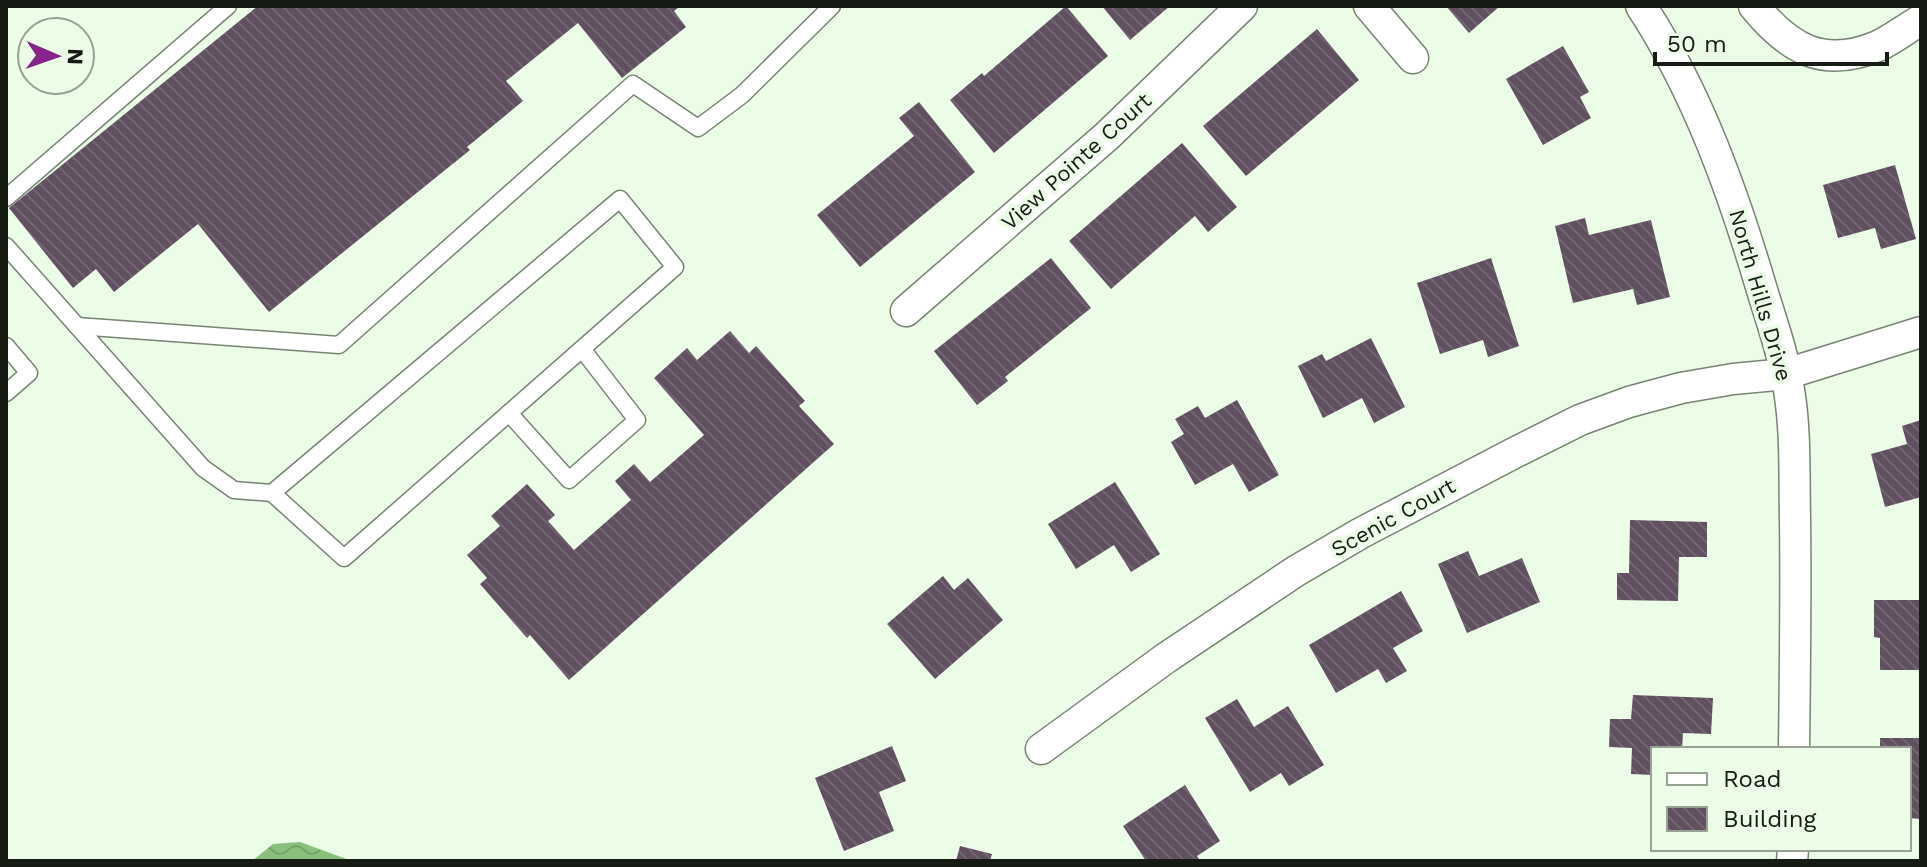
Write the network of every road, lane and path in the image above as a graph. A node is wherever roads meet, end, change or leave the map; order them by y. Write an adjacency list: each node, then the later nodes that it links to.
1 (228, 6): 9 (lane)
2 (832, 6): 12 (lane)
3 (1242, 6): 11 (street, View Pointe Court)
4 (1369, 6): 8 (street)
5 (1641, 6): 16 (street, North Hills Drive)
6 (1754, 6): 7 (street)
7 (1921, 20)
8 (1413, 58)
9 (6, 198)
10 (6, 246): 12 (lane)
11 (906, 311)
12 (77, 326): 19 (lane)
13 (1921, 332): 16 (street, Scenic Court)
14 (6, 346): 17 (lane)
15 (582, 349): 18 (lane); 18 (lane); 19 (lane)
16 (1786, 374): 20 (street, North Hills Drive); 21 (street, Scenic Court)
17 (6, 393)
18 (509, 413): 19 (lane)
19 (272, 493)
20 (1794, 747)
21 (1041, 749)

